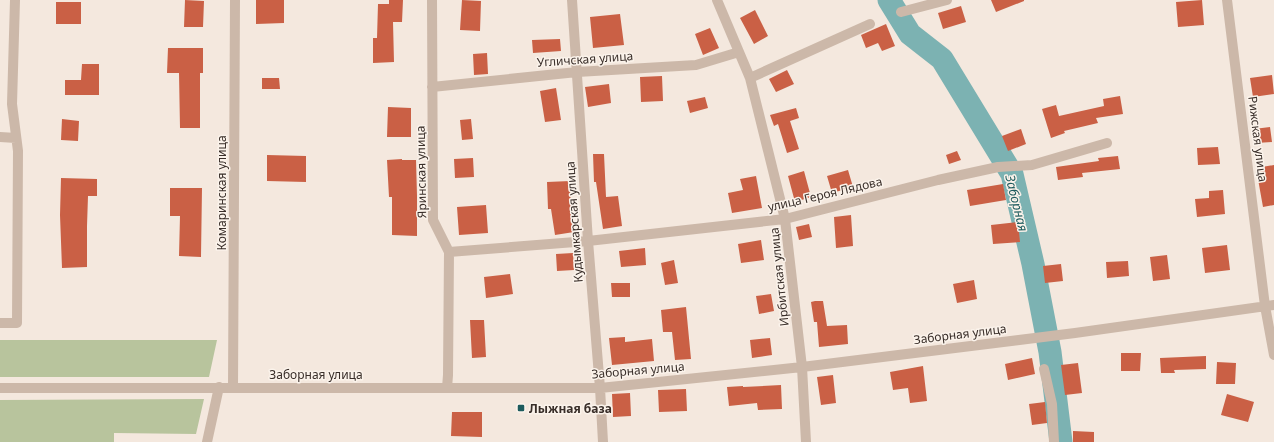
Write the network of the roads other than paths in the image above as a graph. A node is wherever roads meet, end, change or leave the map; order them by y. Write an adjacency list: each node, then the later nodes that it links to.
1 (14, 0): 15 (street)
2 (235, 0): 26 (street, Комаринская улица)
3 (432, 0): 13 (street, Яринская улица)
4 (572, 0): 11 (street, Кудымкарская улица)
5 (717, 0): 10 (street, Ирбитская улица)
6 (947, 0): 8 (street)
7 (1227, 0): 20 (street, Рижская улица)
8 (901, 12)
9 (870, 24): 12 (street)
10 (739, 52): 11 (street, Угличская улица); 12 (street, Ирбитская улица)
11 (577, 72): 13 (street, Угличская улица); 18 (street, Кудымкарская улица)
12 (750, 78): 17 (street, Ирбитская улица)
13 (432, 87): 19 (street, Яринская улица)
14 (0, 137): 15 (street)
15 (16, 138): 21 (street)
16 (1106, 144): 17 (street, улица Героя Лядова)
17 (785, 219): 18 (street, улица Героя Лядова); 23 (street, Ирбитская улица)
18 (588, 241): 19 (street, улица Героя Лядова); 29 (street, Кудымкарская улица)
19 (449, 252): 28 (street, Яринская улица)
20 (1270, 305): 22 (street, Рижская улица); 23 (street, Заборная улица)
21 (0, 323)
22 (1274, 355)
23 (802, 367): 29 (street, Заборная улица); 32 (street, Ирбитская улица)
24 (1044, 369): 33 (street)
25 (219, 387): 26 (street, Заборная улица); 27 (street, Заборная улица); 30 (street)
26 (233, 387): 28 (street, Заборная улица)
27 (0, 388)
28 (447, 388): 29 (street, Заборная улица)
29 (600, 388): 31 (street, Кудымкарская улица)
30 (207, 442)
31 (603, 442)
32 (806, 442)
33 (1054, 442)

